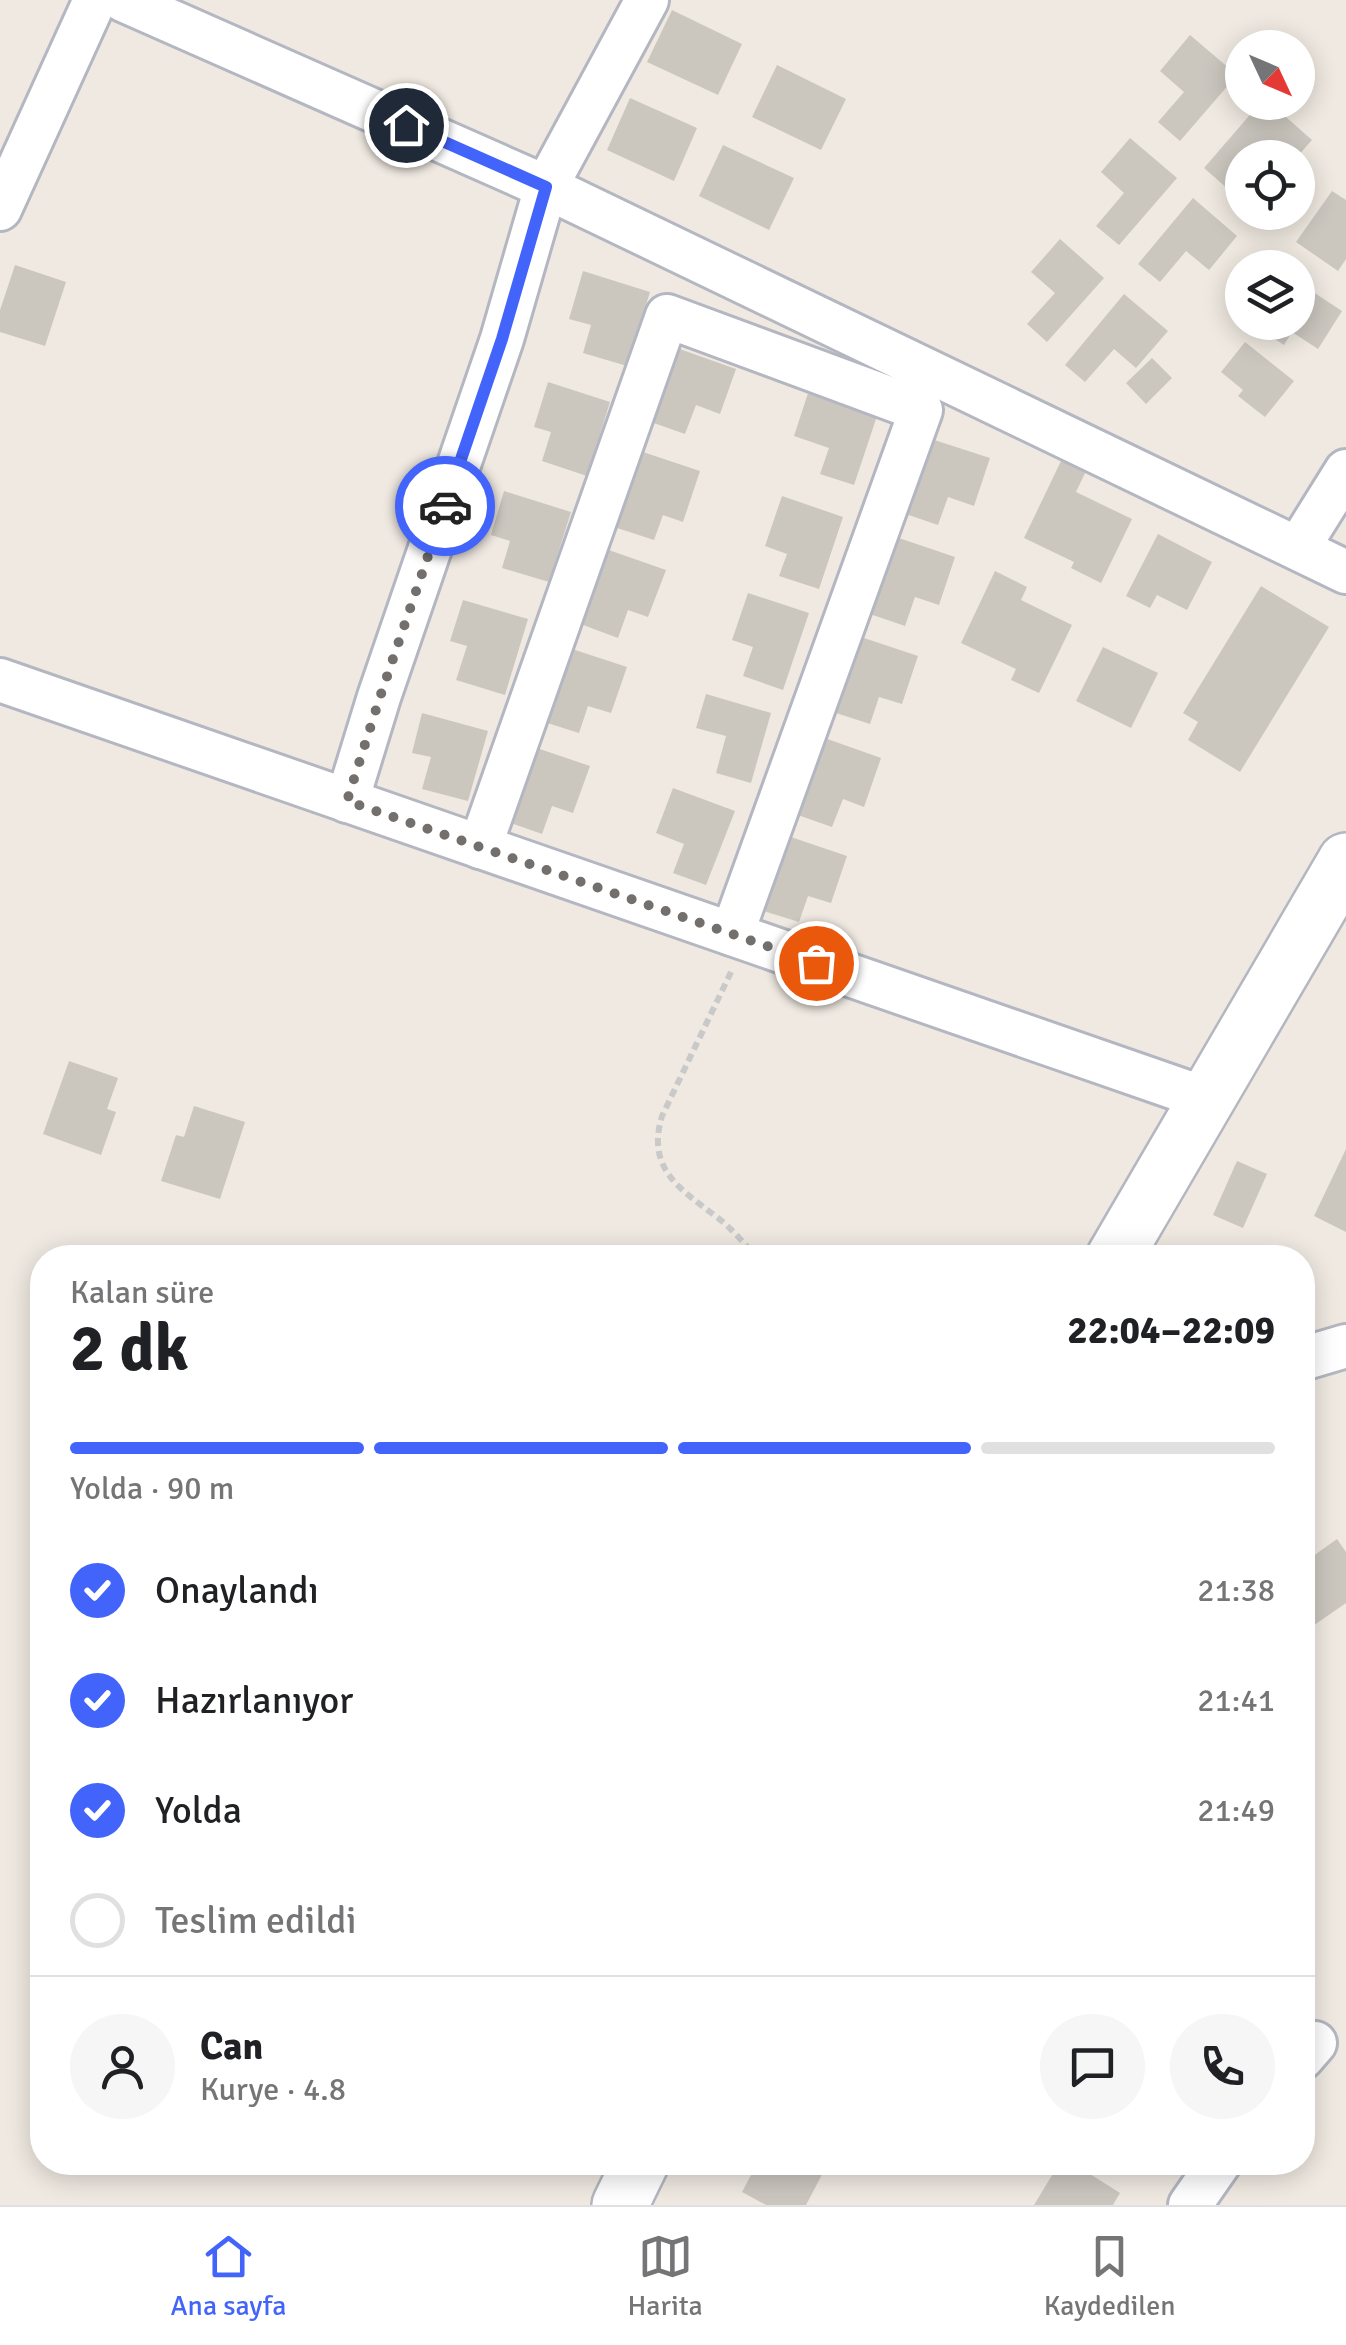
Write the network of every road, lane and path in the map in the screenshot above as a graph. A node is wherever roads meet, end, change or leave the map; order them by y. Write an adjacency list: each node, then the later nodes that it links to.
1 (95, 0): 5 (street)
2 (124, 0): 4 (street)
3 (648, 0): 4 (street)
4 (546, 187): 7 (street); 10 (street)
5 (0, 208)
6 (1346, 471): 7 (street)
7 (1298, 548): 8 (street)
8 (1346, 572)
9 (0, 680): 10 (street)
10 (347, 801): 11 (street)
11 (480, 847): 13 (street); 13 (street)
12 (1346, 862): 14 (street)
13 (739, 937): 14 (street); 15 (path)
14 (1207, 1099): 16 (street)
15 (745, 1245)
16 (1122, 1245)
17 (1346, 1346): 18 (street)
18 (1315, 1355)
19 (635, 2175): 21 (street)
20 (1211, 2175): 22 (street)
21 (620, 2205)
22 (1190, 2205)

